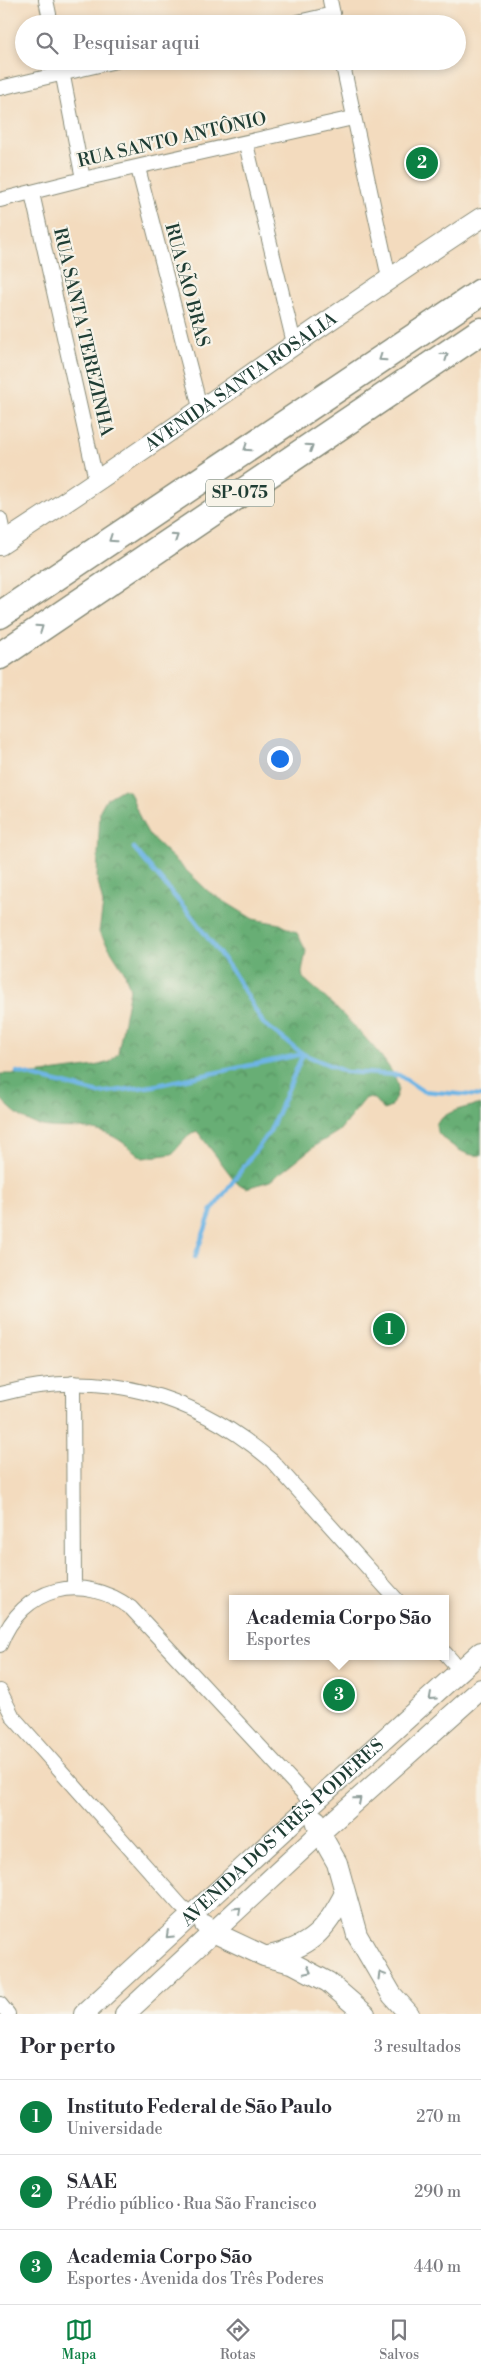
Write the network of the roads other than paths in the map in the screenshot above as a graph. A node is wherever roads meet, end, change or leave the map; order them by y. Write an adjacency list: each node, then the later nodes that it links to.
1 (46, 0): 3 (street)
2 (330, 0): 4 (street)
3 (50, 15)
4 (333, 15)
5 (52, 70): 8 (street)
6 (62, 70): 12 (street)
7 (344, 70): 9 (street)
8 (0, 88)
9 (353, 118): 10 (street, RUA SANTO ANTÔNIO); 16 (street)
10 (246, 144): 11 (street, RUA SANTO ANTÔNIO); 19 (street)
11 (138, 168): 12 (street, RUA SANTO ANTÔNIO); 20 (street, RUA SÃO BRAS)
12 (83, 179): 13 (street, RUA SANTO ANTÔNIO)
13 (32, 193): 14 (street, RUA SANTO ANTÔNIO); 21 (street, RUA SANTA TEREZINHA)
14 (0, 200)
15 (481, 218): 16 (street, AVENIDA SANTA ROSALIA)
16 (389, 278): 19 (street, AVENIDA SANTA ROSALIA)
17 (481, 292): 24 (highway, SP-075, one-way to 24)
18 (481, 331): 25 (highway, SP-075, one-way to 18)
19 (294, 344): 20 (street, AVENIDA SANTA ROSALIA)
20 (201, 411): 21 (street, AVENIDA SANTA ROSALIA)
21 (96, 480): 23 (street, AVENIDA SANTA ROSALIA)
22 (0, 519): 23 (street)
23 (3, 543)
24 (0, 615)
25 (0, 656)
26 (73, 1383): 27 (street); 28 (street); 29 (street)
27 (0, 1394)
28 (74, 1588): 30 (street); 36 (street)
29 (392, 1595)
30 (0, 1645)
31 (481, 1652): 33 (street, AVENIDA DOS TRÊS PODERES)
32 (449, 1657): 33 (street)
33 (461, 1670): 36 (street, AVENIDA DOS TRÊS PODERES, one-way to 36)
34 (481, 1689): 37 (street, AVENIDA DOS TRÊS PODERES, one-way to 34)
35 (0, 1691): 39 (street)
36 (311, 1805): 37 (street); 39 (street, AVENIDA DOS TRÊS PODERES)
37 (320, 1833): 38 (street); 40 (street, AVENIDA DOS TRÊS PODERES, one-way to 37)
38 (345, 1893): 41 (street); 47 (street, one-way to 38)
39 (191, 1914): 40 (street); 44 (street, AVENIDA DOS TRÊS PODERES, one-way to 44)
40 (215, 1933): 41 (street); 45 (street, AVENIDA DOS TRÊS PODERES)
41 (264, 1956): 46 (street, one-way to 46)
42 (0, 2004): 43 (street)
43 (8, 2014)
44 (84, 2014)
45 (125, 2014)
46 (365, 2014)
47 (409, 2014)

